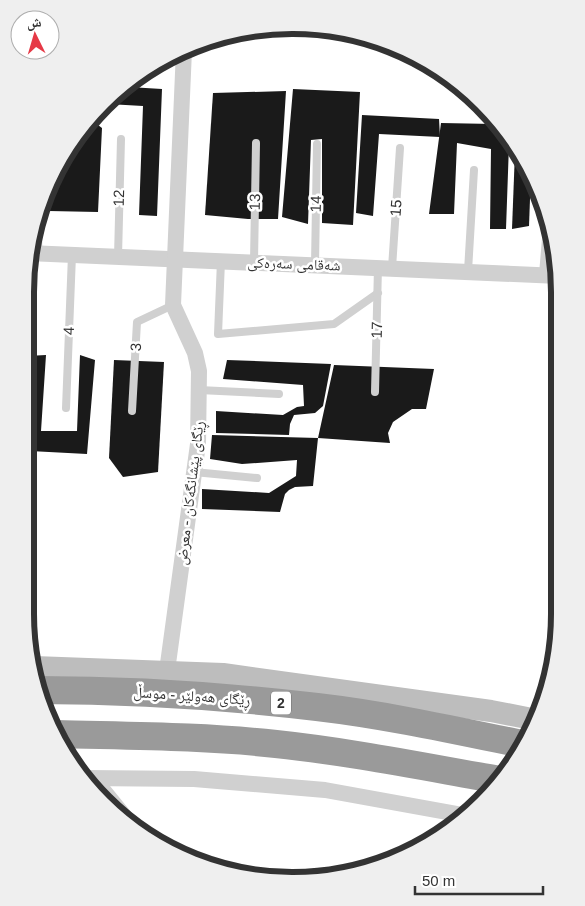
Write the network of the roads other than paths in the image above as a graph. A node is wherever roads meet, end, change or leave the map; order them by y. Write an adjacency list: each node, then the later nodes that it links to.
1 (184, 57): 10 (street, ڕێگای پێشانگەکان - معرض)
2 (121, 139): 9 (lane, 12)
3 (256, 143): 12 (lane, 13)
4 (317, 144): 13 (lane, 14)
5 (400, 148): 14 (lane, 15)
6 (474, 170): 15 (lane)
7 (37, 253): 8 (street, شەقامی سەرەکی)
8 (72, 255): 9 (street, شەقامی سەرەکی); 22 (lane, 4)
9 (118, 256): 10 (street, شەقامی سەرەکی)
10 (174, 259): 11 (street, شەقامی سەرەکی); 18 (street, ڕێگای پێشانگەکان - معرض)
11 (221, 261): 12 (street, شەقامی سەرەکی); 17 (lane)
12 (254, 262): 13 (street, شەقامی سەرەکی)
13 (315, 265): 14 (street, شەقامی سەرەکی)
14 (385, 268): 15 (street, شەقامی سەرەکی); 17 (lane, 17)
15 (468, 271): 16 (street, شەقامی سەرەکی)
16 (551, 275)
17 (378, 293): 20 (lane, 17)
18 (173, 305): 19 (street, ڕێگای پێشانگەکان - معرض); 23 (lane, 3)
19 (199, 390): 21 (lane); 24 (street, ڕێگای پێشانگەکان - معرض)
20 (376, 392)
21 (279, 394)
22 (66, 408)
23 (132, 411)
24 (194, 472): 25 (lane); 27 (street, ڕێگای پێشانگەکان - معرض)
25 (257, 478)
26 (40, 667): 27 (main road)
27 (167, 671): 29 (main road)
28 (45, 690): 29 (highway, ڕێگای هەولێر - موسڵ / 2)
29 (277, 692): 30 (main road); 32 (highway, ڕێگای هەولێر - موسڵ / 2)
30 (529, 719)
31 (63, 734): 34 (highway)
32 (517, 743)
33 (92, 778): 35 (street)
34 (492, 779)
35 (455, 815)

